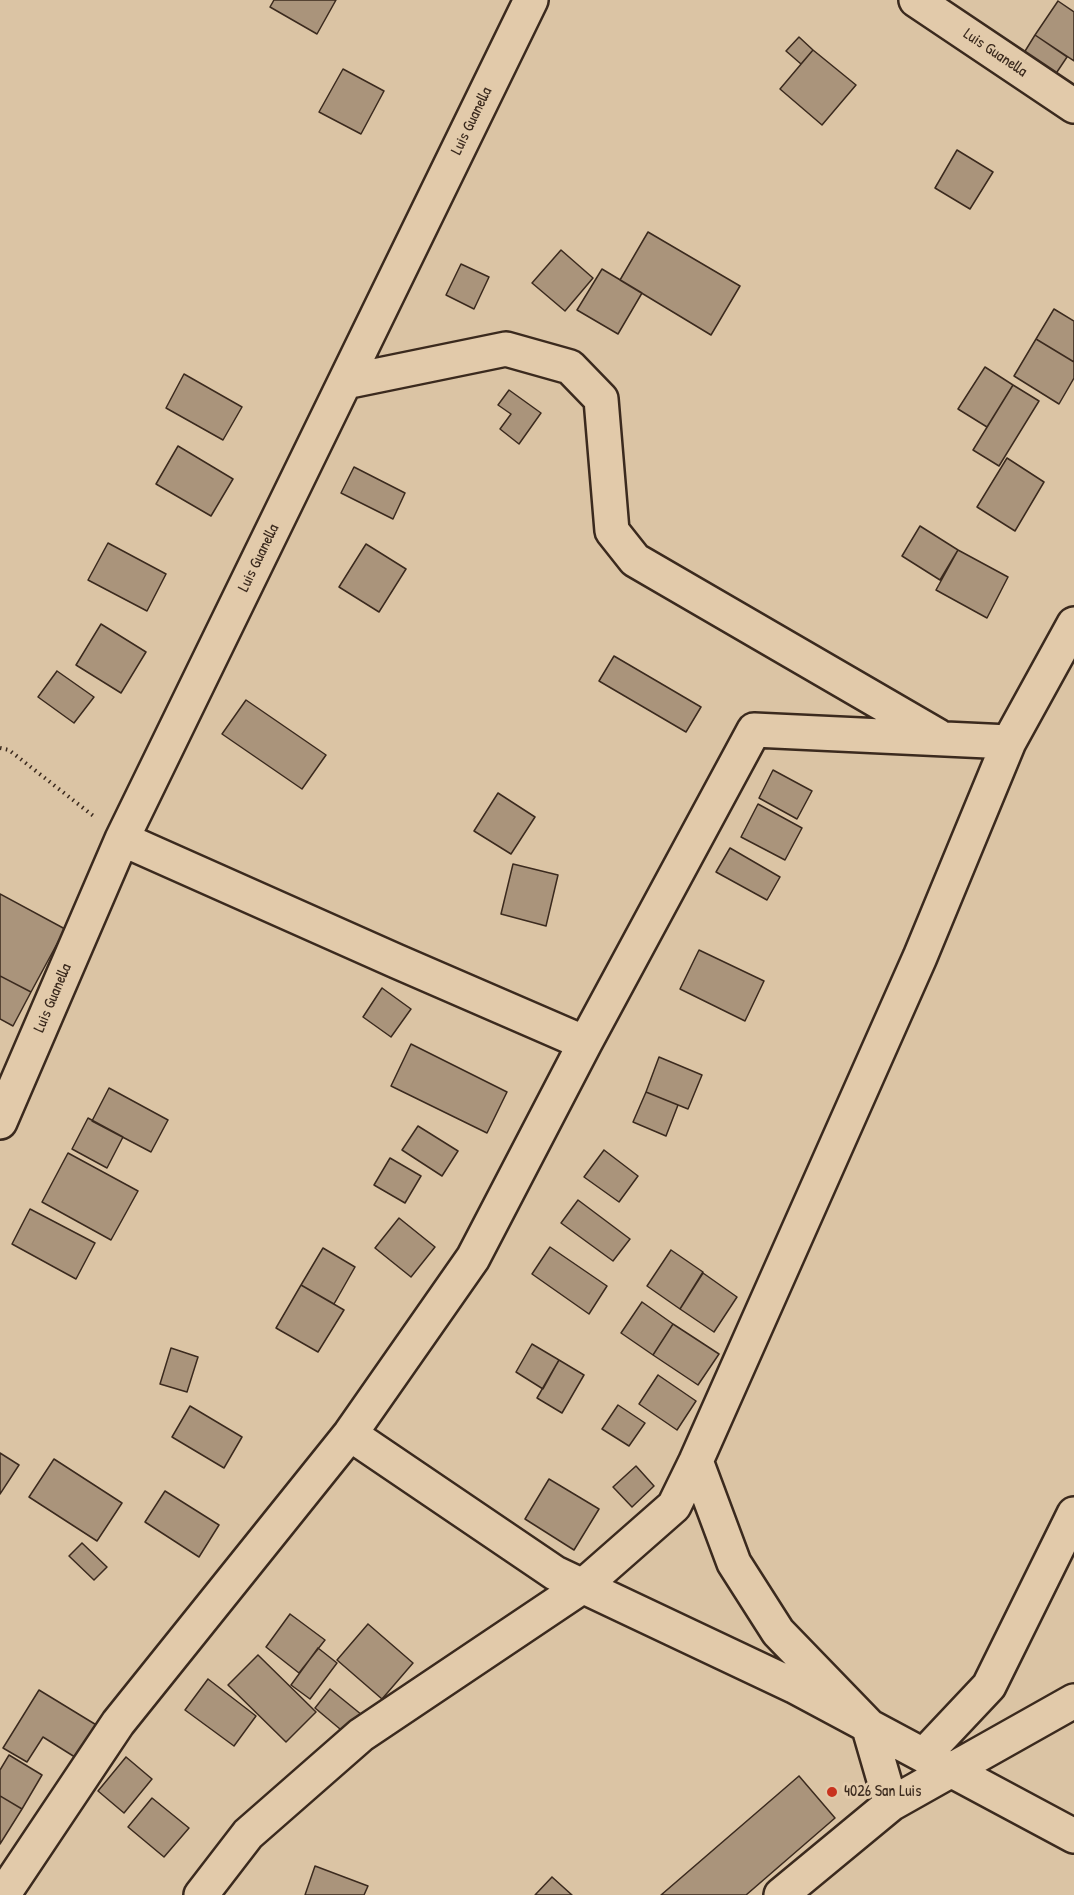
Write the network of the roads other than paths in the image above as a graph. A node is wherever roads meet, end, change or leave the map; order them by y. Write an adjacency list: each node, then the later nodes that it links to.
1 (531, 0): 4 (street, Luis Guanella)
2 (916, 0): 3 (street, Luis Guanella)
3 (1074, 106)
4 (345, 382): 6 (street); 8 (street, Luis Guanella)
5 (1074, 624): 7 (street)
6 (942, 738): 7 (street); 9 (street)
7 (1009, 742): 12 (street)
8 (122, 839): 9 (street); 10 (street, Luis Guanella)
9 (585, 1042): 11 (street)
10 (0, 1122)
11 (350, 1434): 14 (street); 20 (street)
12 (696, 1461): 14 (street); 16 (street)
13 (1074, 1514): 17 (street)
14 (583, 1586): 16 (street); 21 (street)
15 (1074, 1701): 17 (street)
16 (868, 1725): 17 (street); 18 (street)
17 (938, 1762): 18 (street); 19 (street)
18 (891, 1804): 22 (street)
19 (1074, 1836)
20 (3, 1895)
21 (201, 1895)
22 (781, 1895)

